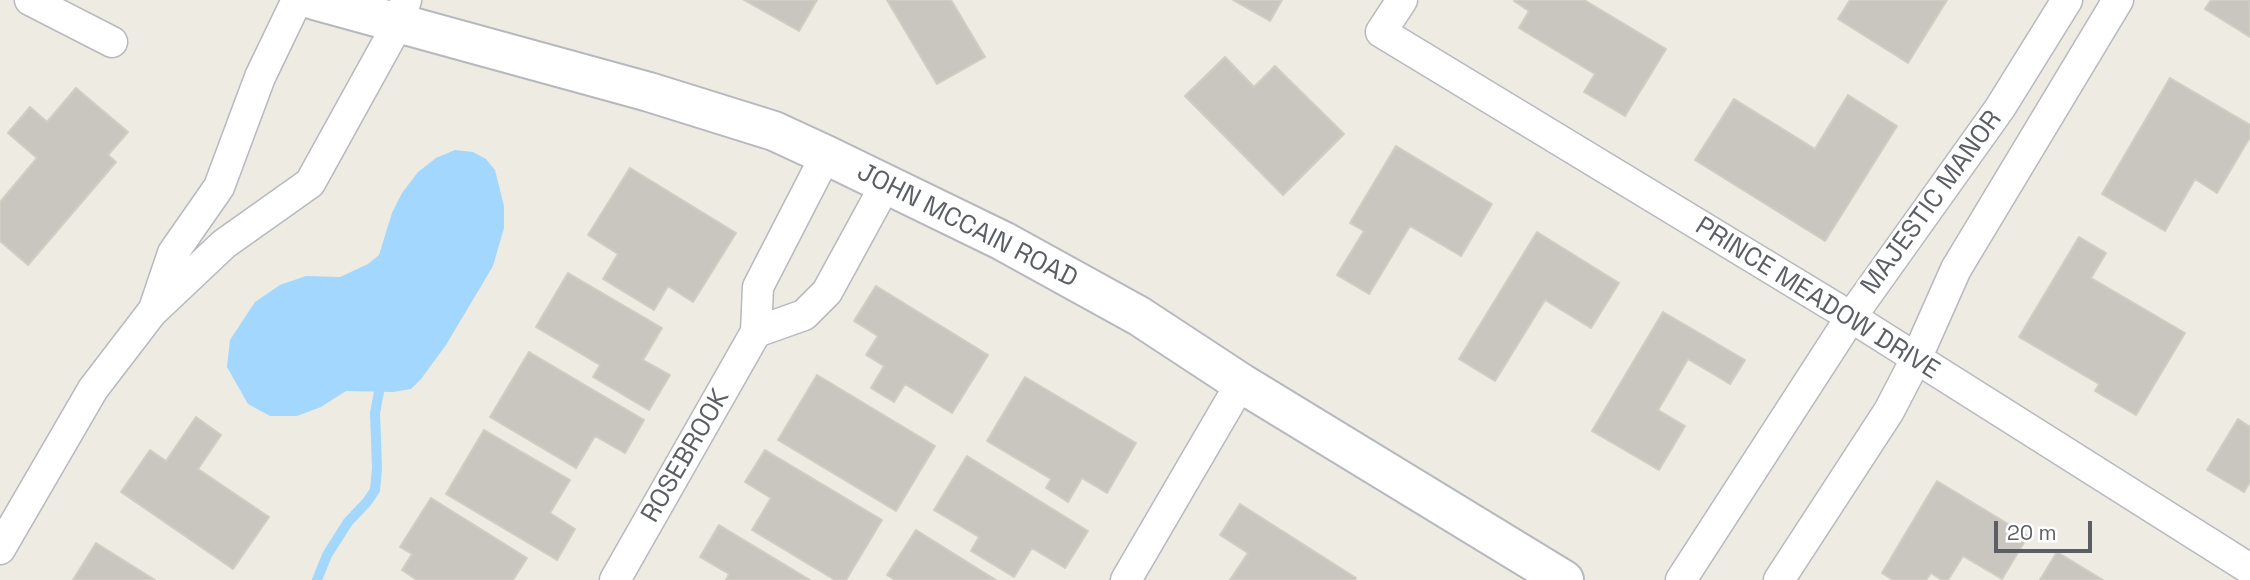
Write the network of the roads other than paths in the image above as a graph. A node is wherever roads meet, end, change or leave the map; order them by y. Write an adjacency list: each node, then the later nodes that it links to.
1 (30, 0): 8 (street)
2 (297, 0): 11 (street)
3 (314, 0): 7 (main road, JOHN MCCAIN ROAD)
4 (1402, 0): 12 (street, PRINCE MEADOW DRIVE)
5 (2067, 0): 12 (street, MAJESTIC MANOR)
6 (2118, 0): 14 (street, MAJESTIC MANOR)
7 (402, 11): 9 (main road, JOHN MCCAIN ROAD); 11 (street)
8 (112, 41)
9 (826, 155): 10 (main road, JOHN MCCAIN ROAD); 13 (street, ROSEBROOK)
10 (886, 184): 13 (street); 15 (main road, JOHN MCCAIN ROAD)
11 (152, 312): 16 (street)
12 (1851, 317): 14 (street, PRINCE MEADOW DRIVE); 21 (street, MAJESTIC MANOR)
13 (756, 332): 18 (street, ROSEBROOK)
14 (1916, 359): 17 (street, PRINCE MEADOW DRIVE); 22 (street, MAJESTIC MANOR)
15 (1241, 383): 19 (street); 20 (main road, JOHN MCCAIN ROAD)
16 (0, 549)
17 (2250, 569)
18 (615, 580)
19 (1126, 580)
20 (1564, 580)
21 (1681, 580)
22 (1779, 580)

